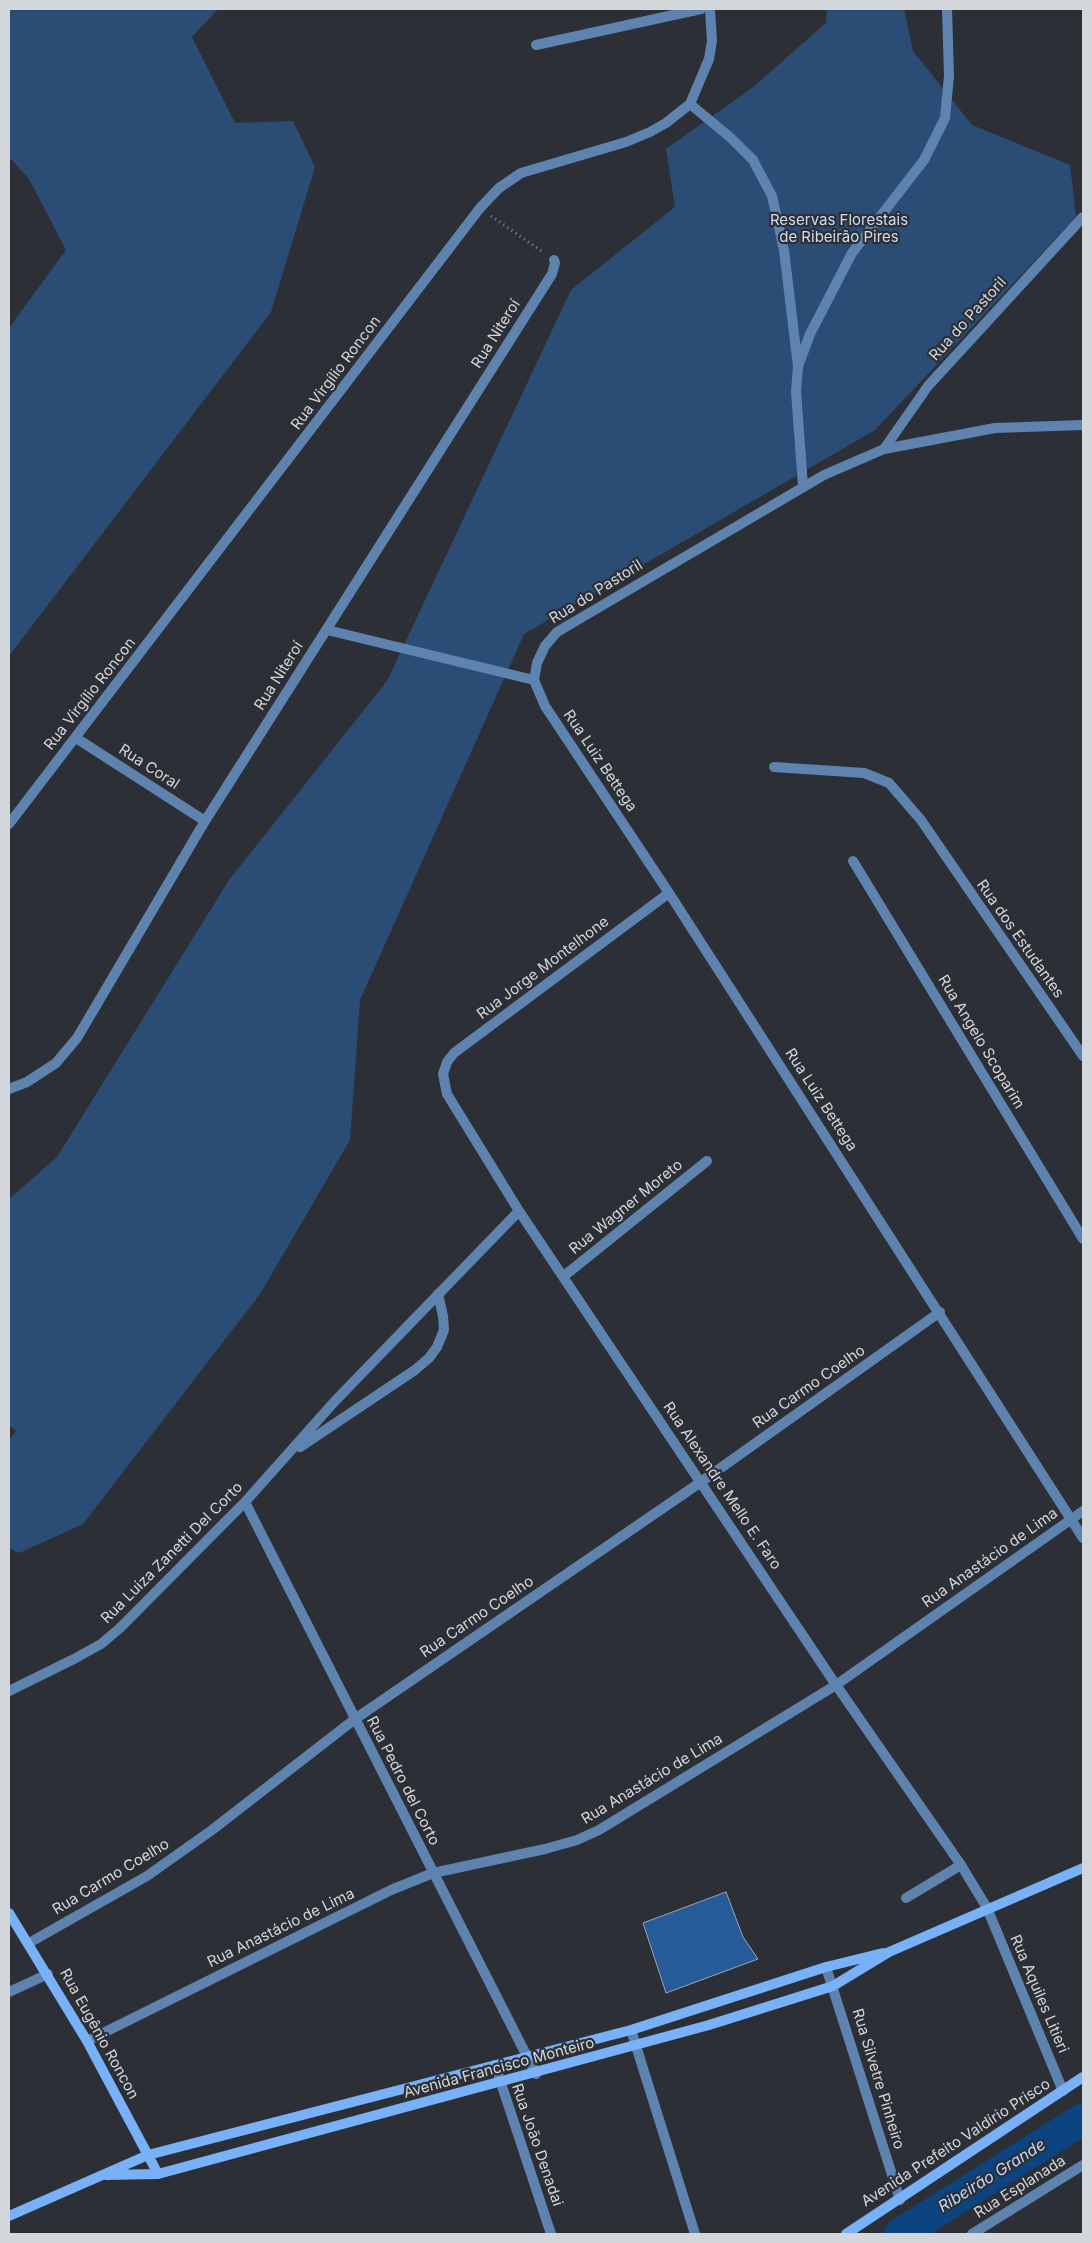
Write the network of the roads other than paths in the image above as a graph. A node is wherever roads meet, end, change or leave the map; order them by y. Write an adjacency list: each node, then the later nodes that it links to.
1 (701, 9): 4 (street)
2 (710, 9): 5 (street)
3 (947, 9): 8 (street)
4 (536, 45)
5 (690, 104): 8 (street); 14 (street, Rua Virgílio Roncon)
6 (1083, 217): 10 (street, Rua do Pastoril)
7 (554, 260): 12 (street, Rua Niteroí)
8 (798, 367): 11 (street)
9 (1083, 425): 10 (street, Rua do Pastoril)
10 (884, 448): 11 (street, Rua do Pastoril)
11 (803, 486): 13 (street, Rua do Pastoril)
12 (327, 630): 13 (street); 16 (street, Rua Niteroí)
13 (534, 680): 19 (street, Rua Luiz Bettega)
14 (76, 738): 16 (street, Rua Coral); 17 (street, Rua Virgílio Roncon)
15 (774, 767): 20 (street, Rua dos Estudantes)
16 (205, 821): 22 (street, Rua Niteroí)
17 (9, 824)
18 (853, 861): 25 (street, Rua Angelo Scoparim)
19 (669, 893): 21 (street, Rua Jorge Montelhone); 28 (street, Rua Luiz Bettega)
20 (1083, 1056)
21 (443, 1074): 24 (street, Rua Alexandre Mello E. Faro)
22 (9, 1089)
23 (707, 1160): 26 (street, Rua Wagner Moreto)
24 (519, 1211): 26 (street, Rua Alexandre Mello E. Faro); 27 (street, Rua Luiza Zanetti Del Corto)
25 (1083, 1239)
26 (564, 1276): 30 (street, Rua Alexandre Mello E. Faro)
27 (438, 1294): 29 (street, Rua Luiza Zanetti Del Corto); 29 (street, Rua Luiza Zanetti Del Corto)
28 (940, 1312): 30 (street, Rua Carmo Coelho); 33 (street, Rua Luiz Bettega)
29 (292, 1451): 31 (street, Rua Luiza Zanetti Del Corto)
30 (701, 1482): 35 (street, Rua Alexandre Mello E. Faro); 37 (street, Rua Carmo Coelho)
31 (245, 1502): 36 (street, Rua Luiza Zanetti Del Corto); 37 (street, Rua Pedro del Corto)
32 (1083, 1511): 33 (street, Rua Anastácio de Lima)
33 (1071, 1519): 34 (street, Rua Luiz Bettega); 35 (street, Rua Anastácio de Lima)
34 (1083, 1538)
35 (836, 1685): 38 (street, Rua Alexandre Mello E. Faro); 40 (street, Rua Anastácio de Lima)
36 (9, 1690)
37 (355, 1719): 40 (street, Rua Pedro del Corto); 44 (street, Rua Carmo Coelho)
38 (961, 1865): 41 (street); 42 (street, Rua Alexandre Mello E. Faro)
39 (1083, 1868): 42 (main road, Avenida Francisco Monteiro)
40 (433, 1873): 51 (street, Rua Anastácio de Lima); 53 (street, Rua Pedro del Corto)
41 (906, 1898)
42 (987, 1908): 45 (main road, Avenida Francisco Monteiro); 58 (street, Rua Aquiles Litieri)
43 (9, 1913): 44 (main road, Rua Eugênio Roncon)
44 (28, 1943): 47 (main road, Rua Eugênio Roncon)
45 (889, 1952): 46 (main road, Avenida Francisco Monteiro); 48 (main road, Avenida Francisco Monteiro)
46 (826, 1967): 48 (street, Rua Silvetre Pinheiro); 50 (main road, Avenida Francisco Monteiro)
47 (48, 1974): 49 (street); 51 (main road, Rua Eugênio Roncon)
48 (833, 1986): 52 (main road, Avenida Francisco Monteiro); 63 (street, Rua Silvetre Pinheiro)
49 (9, 1992)
50 (631, 2030): 52 (street); 53 (main road, Avenida Francisco Monteiro)
51 (87, 2040): 59 (main road, Rua Eugênio Roncon)
52 (636, 2046): 55 (main road, Avenida Francisco Monteiro); 66 (street)
53 (529, 2057): 54 (main road, Avenida Francisco Monteiro); 55 (street, Rua Pedro del Corto)
54 (495, 2065): 57 (street, Rua João Denadai); 59 (main road, Avenida Francisco Monteiro)
55 (536, 2074): 57 (main road, Avenida Francisco Monteiro)
56 (1083, 2077): 58 (main road, Avenida Prefeito Valdírio Prisco)
57 (500, 2083): 61 (main road, Avenida Francisco Monteiro); 65 (street, Rua João Denadai)
58 (1063, 2091): 63 (main road, Avenida Prefeito Valdírio Prisco)
59 (148, 2155): 61 (main road, Rua Eugênio Roncon); 62 (main road, Avenida Francisco Monteiro)
60 (1083, 2164): 68 (street, Rua Esplanada)
61 (158, 2174): 62 (main road, Avenida Francisco Monteiro)
62 (106, 2175): 64 (main road, Avenida Francisco Monteiro)
63 (900, 2200): 67 (main road, Avenida Prefeito Valdírio Prisco)
64 (9, 2216)
65 (551, 2234)
66 (695, 2234)
67 (846, 2234)
68 (972, 2234)

